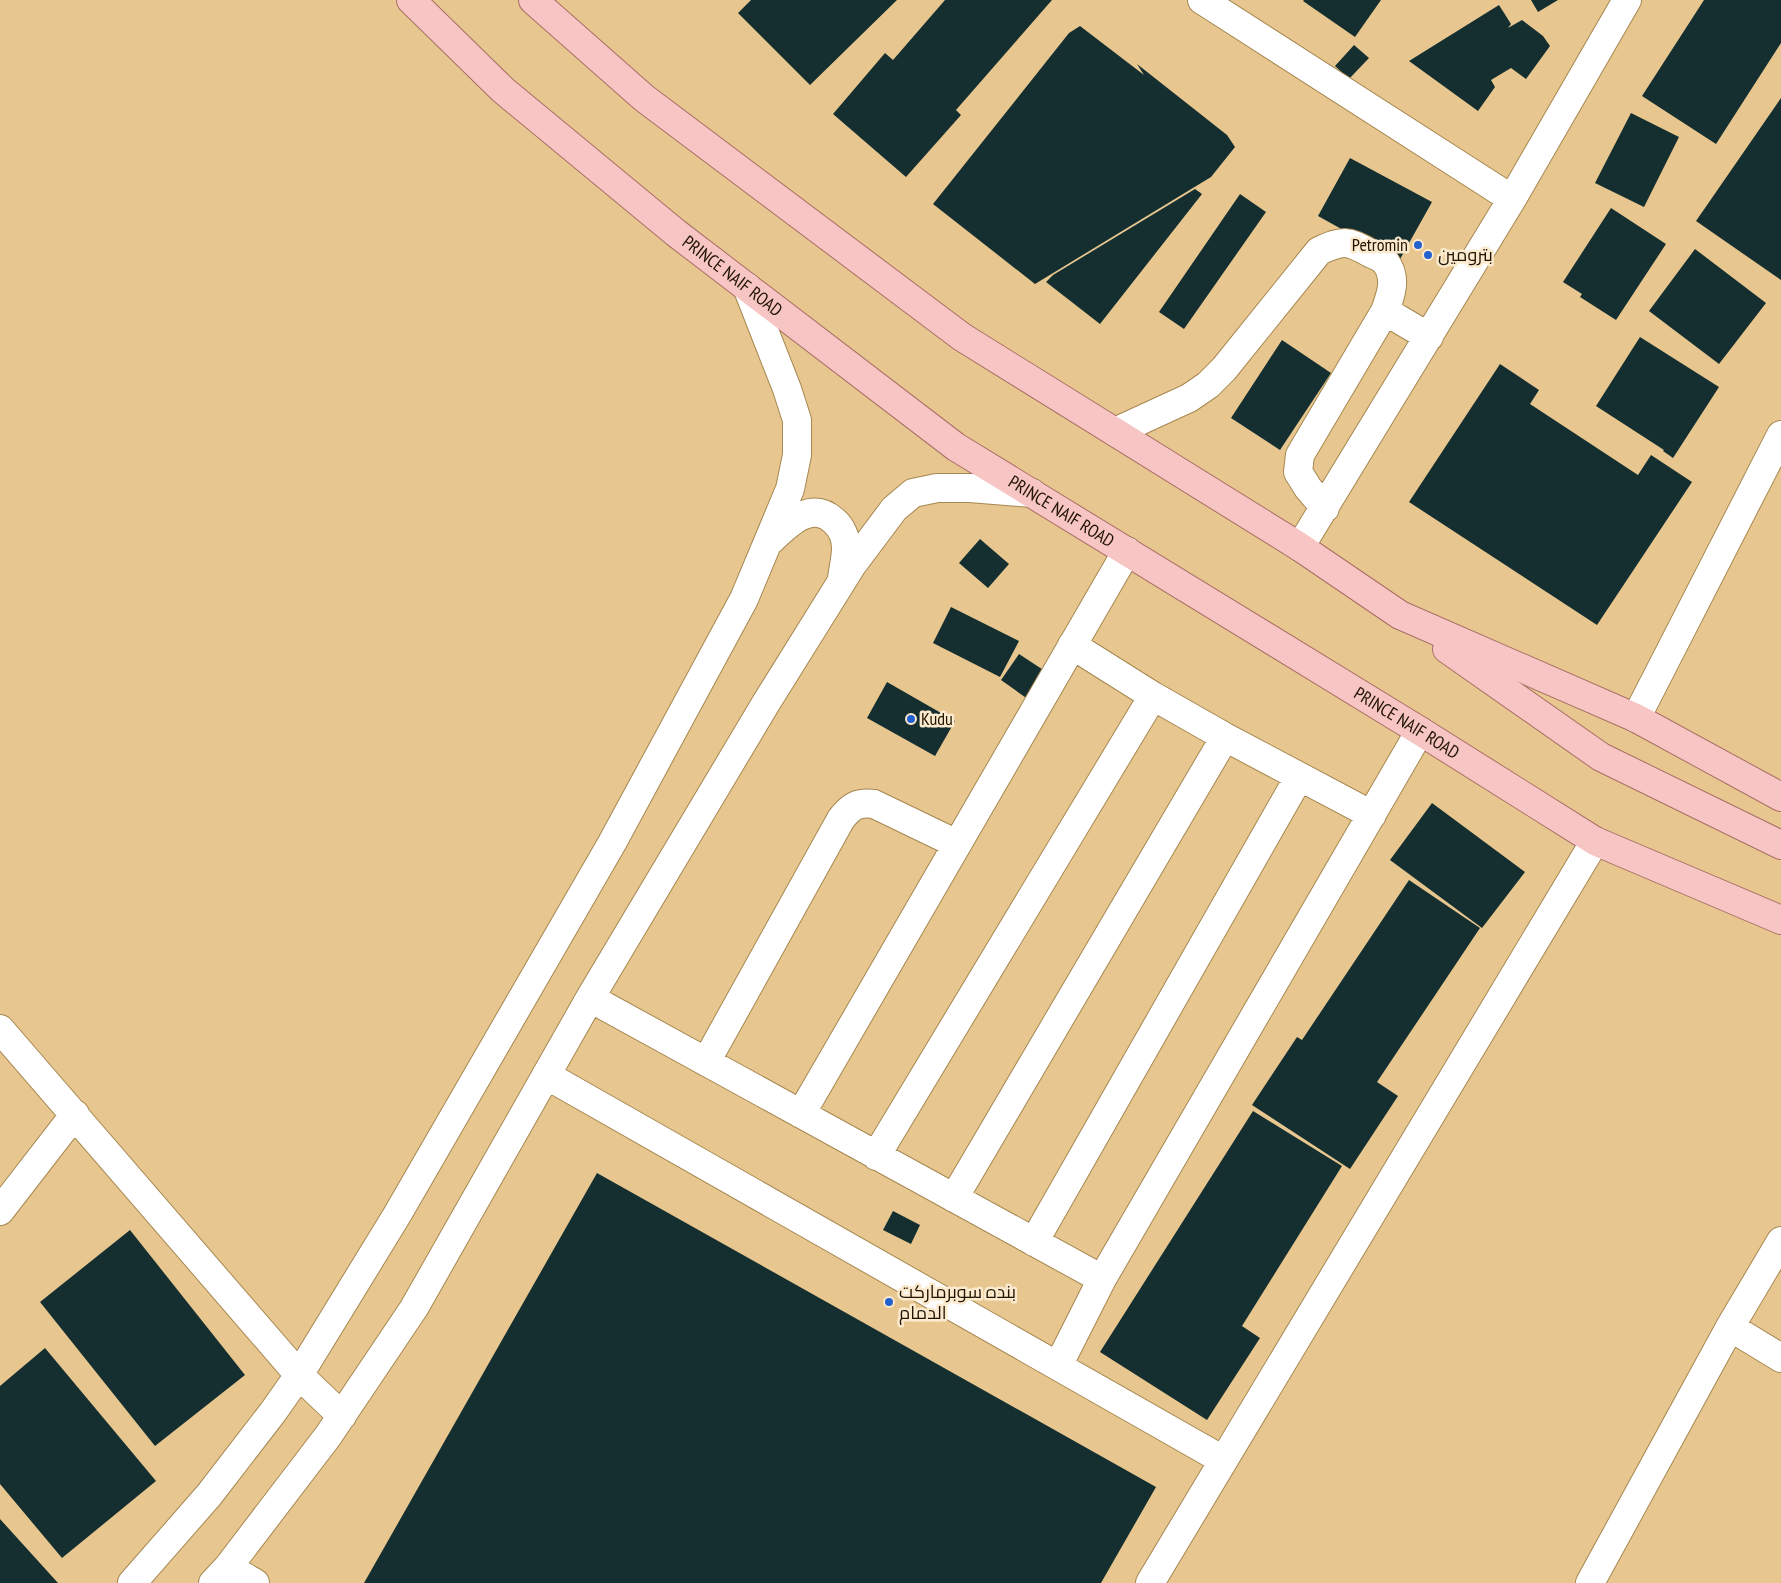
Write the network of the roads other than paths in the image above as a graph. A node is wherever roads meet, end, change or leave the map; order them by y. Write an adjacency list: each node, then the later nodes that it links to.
1 (411, 0): 6 (main road, PRINCE NAIF ROAD)
2 (533, 0): 9 (main road)
3 (1202, 0): 5 (street)
4 (1627, 0): 5 (street)
5 (1512, 200): 8 (street)
6 (746, 287): 11 (main road, PRINCE NAIF ROAD); 13 (street)
7 (1385, 311): 8 (street); 9 (street); 12 (street)
8 (1429, 337): 12 (street)
9 (1114, 432): 14 (main road)
10 (1781, 435): 20 (street)
11 (1032, 493): 15 (main road, PRINCE NAIF ROAD); 16 (street)
12 (1325, 508): 14 (street)
13 (768, 542): 16 (street); 45 (street)
14 (1300, 547): 17 (main road)
15 (1127, 551): 18 (street); 21 (main road, PRINCE NAIF ROAD)
16 (841, 583): 30 (street)
17 (1400, 615): 20 (main road); 28 (main road)
18 (1072, 645): 19 (street); 27 (street)
19 (1153, 696): 22 (street); 36 (street)
20 (1636, 718): 24 (main road)
21 (1420, 731): 25 (street); 26 (main road, PRINCE NAIF ROAD)
22 (1225, 737): 23 (street); 37 (street)
23 (1299, 777): 25 (street); 40 (street)
24 (1781, 797)
25 (1372, 815): 41 (street)
26 (1595, 841): 29 (main road, PRINCE NAIF ROAD); 47 (street)
27 (957, 844): 32 (street); 35 (street)
28 (1781, 845)
29 (1781, 920)
30 (590, 998): 32 (street); 33 (street)
31 (0, 1029): 34 (street)
32 (706, 1062): 35 (street)
33 (546, 1075): 44 (street); 46 (street)
34 (75, 1114): 38 (street); 45 (street)
35 (801, 1114): 36 (street)
36 (876, 1156): 37 (street)
37 (954, 1198): 40 (street)
38 (0, 1212)
39 (1781, 1241): 42 (street)
40 (1034, 1242): 41 (street)
41 (1102, 1279): 44 (street)
42 (1730, 1327): 43 (street); 52 (street)
43 (1781, 1358)
44 (1058, 1366): 47 (street)
45 (299, 1374): 46 (street); 49 (street)
46 (342, 1416): 48 (street)
47 (1223, 1460): 51 (street)
48 (221, 1575): 50 (street)
49 (132, 1583)
50 (255, 1583)
51 (1150, 1583)
52 (1590, 1583)

